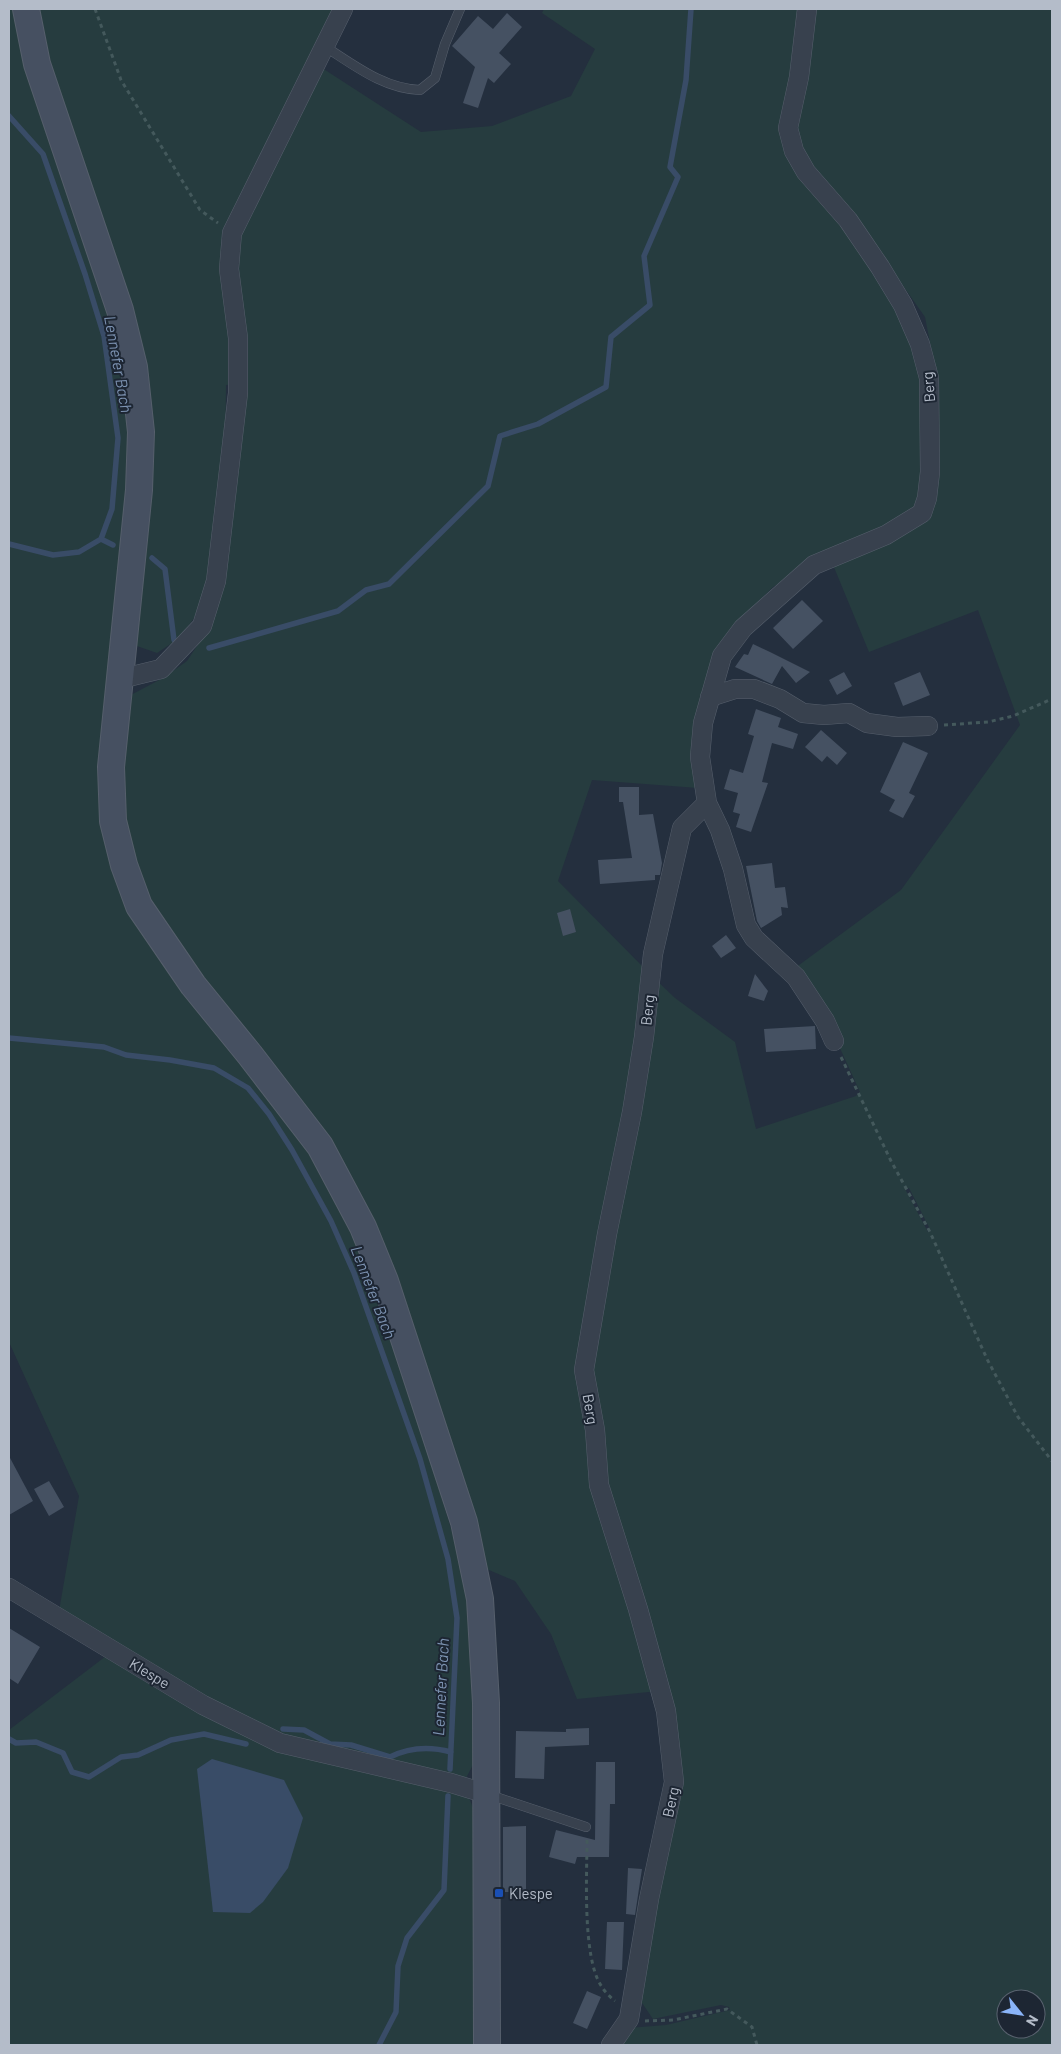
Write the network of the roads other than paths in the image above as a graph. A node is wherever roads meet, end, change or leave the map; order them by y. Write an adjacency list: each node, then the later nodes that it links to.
1 (26, 9): 6 (main road)
2 (343, 9): 5 (street)
3 (460, 9): 5 (lane)
4 (807, 9): 7 (street, Berg)
5 (324, 46): 6 (street)
6 (120, 679): 12 (main road)
7 (710, 697): 8 (street); 9 (street, Berg)
8 (928, 726)
9 (706, 802): 10 (street, Berg); 15 (street, Berg)
10 (834, 1041)
11 (9, 1588): 12 (street, Klespe)
12 (488, 1794): 13 (lane, Klespe); 14 (main road)
13 (586, 1827)
14 (487, 2045)
15 (611, 2045)

